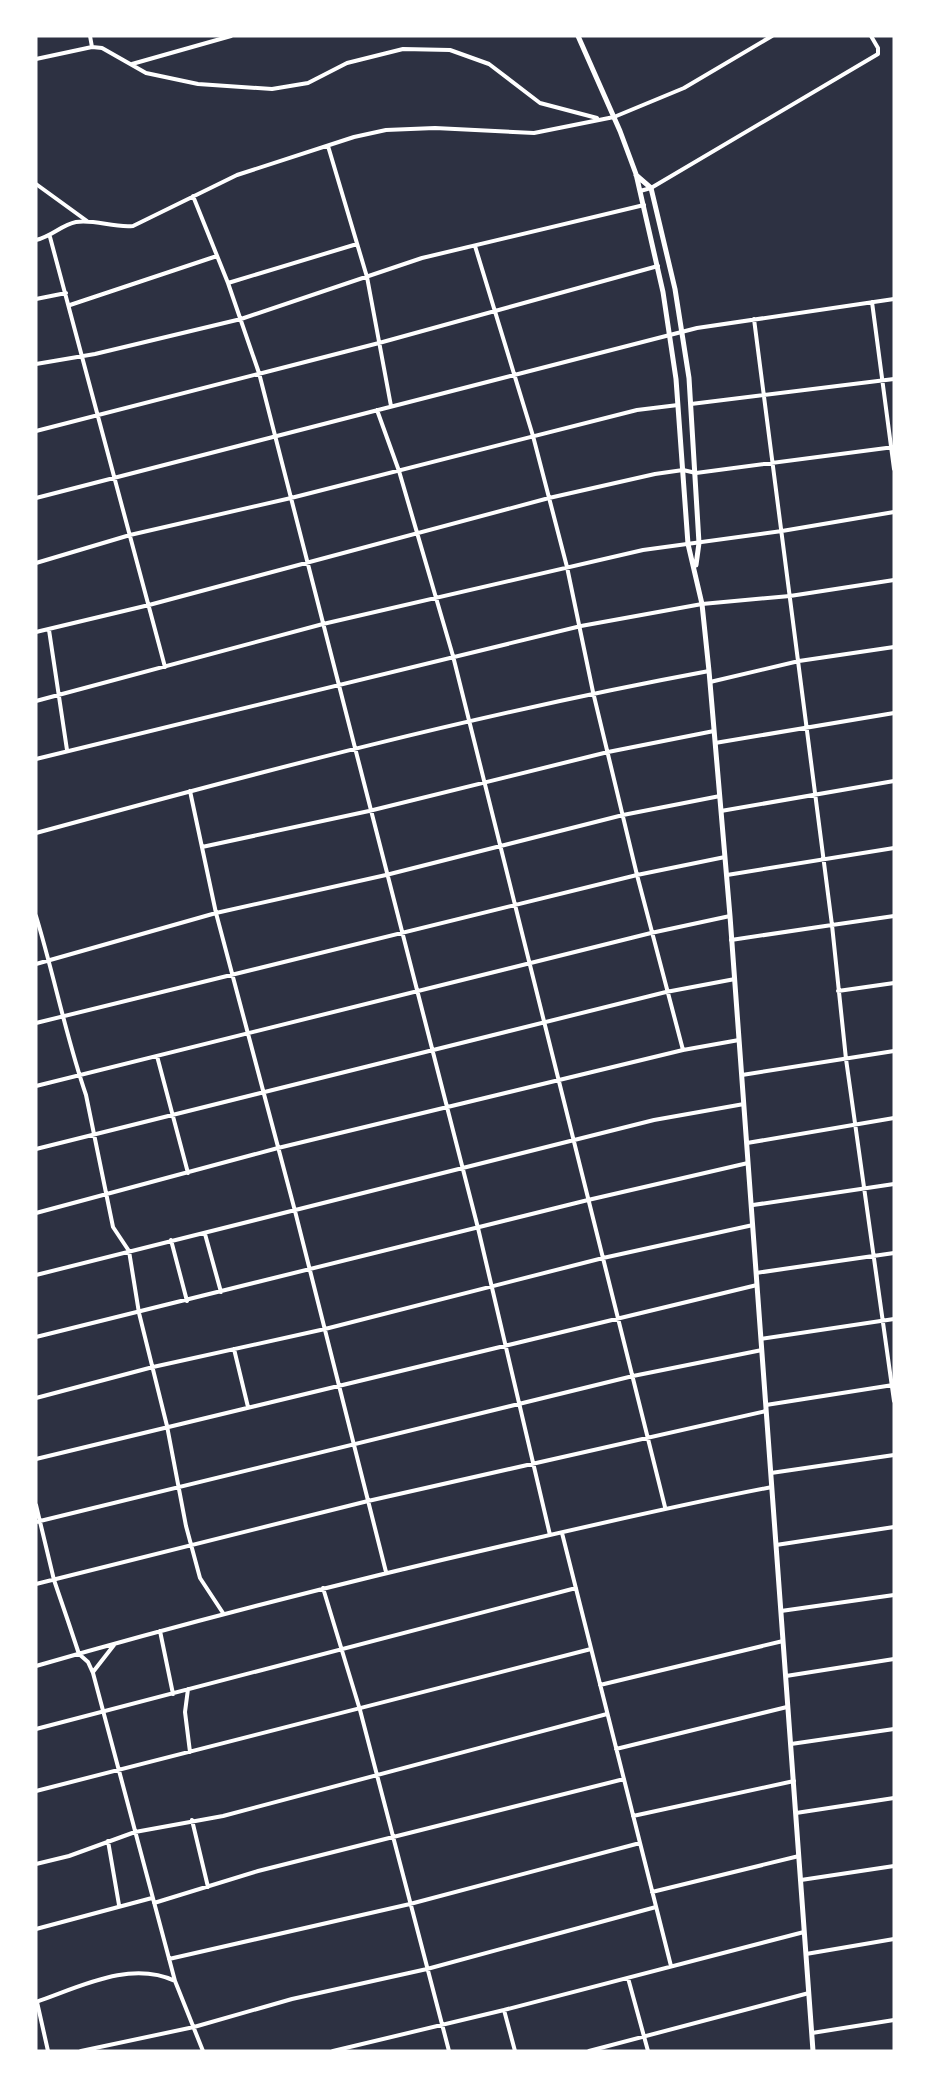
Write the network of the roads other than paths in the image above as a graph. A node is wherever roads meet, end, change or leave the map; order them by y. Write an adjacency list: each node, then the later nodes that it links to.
1 (90, 36): 6 (street)
2 (231, 36): 8 (street)
3 (578, 36): 9 (street)
4 (772, 36): 9 (street)
5 (871, 36): 14 (street)
6 (92, 47): 7 (street); 8 (street)
7 (36, 59)
8 (131, 64): 10 (street)
9 (614, 117): 10 (street); 12 (street)
10 (597, 118): 11 (street)
11 (328, 146): 16 (street); 21 (street)
12 (636, 174): 14 (street); 15 (street)
13 (36, 184): 18 (street)
14 (651, 188): 15 (street); 35 (street)
15 (640, 191): 17 (street)
16 (193, 196): 18 (street); 23 (street)
17 (644, 206): 22 (street); 24 (street)
18 (87, 221): 19 (street)
19 (51, 237): 20 (street); 27 (street)
20 (36, 240)
21 (357, 244): 25 (street); 26 (street)
22 (475, 246): 25 (street); 32 (street)
23 (217, 256): 26 (street); 31 (street)
24 (657, 266): 32 (street); 36 (street)
25 (367, 277): 33 (street); 37 (street)
26 (228, 283): 33 (street)
27 (66, 292): 28 (street); 31 (street)
28 (36, 299)
29 (894, 299): 30 (street)
30 (872, 302): 34 (street); 43 (street)
31 (70, 305): 38 (street)
32 (494, 310): 37 (street); 41 (street)
33 (241, 319): 38 (street); 40 (street)
34 (754, 319): 35 (street); 44 (street)
35 (681, 332): 36 (street); 45 (street)
36 (670, 335): 41 (street); 46 (street)
37 (379, 343): 40 (street); 47 (street)
38 (84, 355): 39 (street); 49 (street)
39 (36, 364)
40 (259, 372): 49 (street); 51 (street)
41 (513, 376): 47 (street); 52 (street)
42 (894, 379): 43 (street)
43 (882, 381): 44 (street); 53 (street)
44 (764, 396): 45 (street); 54 (street)
45 (691, 404): 58 (street)
46 (678, 405): 52 (street); 57 (street)
47 (391, 406): 48 (street)
48 (377, 410): 51 (street); 56 (street)
49 (99, 415): 50 (street); 59 (street)
50 (36, 431)
51 (275, 436): 59 (street); 61 (street)
52 (533, 436): 56 (street); 62 (street)
53 (893, 448): 54 (street); 55 (street)
54 (773, 463): 58 (street); 64 (street)
55 (894, 470)
56 (399, 471): 61 (street); 65 (street)
57 (683, 471): 58 (street); 62 (street); 68 (street)
58 (696, 473): 67 (street)
59 (114, 479): 60 (street); 66 (street)
60 (36, 498)
61 (291, 498): 66 (street); 70 (street)
62 (549, 498): 65 (street); 71 (street)
63 (894, 512): 64 (street)
64 (782, 531): 67 (street); 74 (street)
65 (417, 534): 70 (street); 75 (street)
66 (130, 535): 69 (street); 77 (street)
67 (699, 543): 68 (street); 72 (street)
68 (688, 544): 71 (street); 72 (street)
69 (36, 563)
70 (307, 563): 77 (street); 78 (street)
71 (567, 567): 75 (street); 79 (street)
72 (696, 570): 76 (street)
73 (894, 580): 74 (street)
74 (790, 596): 76 (street); 84 (street)
75 (434, 597): 78 (street); 83 (street)
76 (702, 604): 79 (street); 86 (street)
77 (149, 605): 80 (street); 85 (street)
78 (322, 624): 85 (street); 88 (street)
79 (581, 626): 83 (street); 89 (street)
80 (49, 630): 81 (street); 90 (street)
81 (36, 632)
82 (894, 646): 84 (street)
83 (453, 656): 88 (street); 93 (street)
84 (799, 661): 87 (street); 94 (street)
85 (165, 667): 90 (street)
86 (709, 671): 87 (street); 89 (street)
87 (710, 682): 95 (street)
88 (338, 685): 97 (street); 98 (street)
89 (593, 692): 93 (street); 99 (street)
90 (60, 695): 91 (street); 98 (street)
91 (36, 701)
92 (894, 713): 94 (street)
93 (469, 720): 97 (street); 102 (street)
94 (807, 726): 96 (street); 104 (street)
95 (714, 731): 96 (street); 99 (street)
96 (715, 742): 105 (street)
97 (354, 749): 103 (street); 106 (street)
98 (67, 750): 100 (street)
99 (608, 752): 102 (street); 108 (street)
100 (36, 759)
101 (894, 781): 104 (street)
102 (484, 782): 106 (street); 110 (street)
103 (190, 791): 109 (street); 111 (street)
104 (815, 794): 107 (street); 114 (street)
105 (720, 796): 107 (street); 108 (street)
106 (369, 811): 111 (street); 115 (street)
107 (721, 811): 113 (street)
108 (623, 815): 110 (street); 116 (street)
109 (36, 832)
110 (500, 845): 115 (street); 118 (street)
111 (202, 847): 119 (street)
112 (894, 848): 114 (street)
113 (725, 857): 116 (street); 117 (street)
114 (823, 858): 117 (street); 123 (street)
115 (386, 875): 119 (street); 125 (street)
116 (637, 875): 118 (street); 124 (street)
117 (726, 875): 121 (street)
118 (514, 906): 125 (street); 129 (street)
119 (216, 913): 127 (street); 130 (street)
120 (36, 916): 127 (street)
121 (730, 916): 124 (street); 126 (street)
122 (894, 916): 123 (street)
123 (832, 925): 126 (street); 133 (street)
124 (651, 933): 129 (street); 134 (street)
125 (402, 934): 130 (street); 135 (street)
126 (731, 940): 131 (street)
127 (50, 961): 128 (street); 136 (street)
128 (36, 964)
129 (529, 965): 135 (street); 137 (street)
130 (233, 975): 136 (street); 139 (street)
131 (735, 979): 134 (street); 140 (street)
132 (894, 982): 133 (street)
133 (838, 991): 145 (street)
134 (666, 992): 137 (street); 141 (street)
135 (417, 994): 139 (street); 142 (street)
136 (65, 1015): 138 (street); 147 (street)
137 (543, 1022): 142 (street); 148 (street)
138 (36, 1023)
139 (249, 1034): 144 (street); 150 (street)
140 (739, 1040): 141 (street); 146 (street)
141 (683, 1050): 148 (street)
142 (431, 1051): 150 (street); 152 (street)
143 (894, 1051): 145 (street)
144 (157, 1056): 147 (street); 153 (street)
145 (846, 1059): 146 (street); 155 (street)
146 (742, 1075): 151 (street)
147 (78, 1076): 149 (street); 156 (street)
148 (558, 1082): 152 (street); 157 (street)
149 (36, 1086)
150 (264, 1092): 153 (street); 159 (street)
151 (744, 1104): 157 (street); 158 (street)
152 (446, 1109): 159 (street); 162 (street)
153 (174, 1114): 156 (street); 163 (street)
154 (894, 1118): 155 (street)
155 (855, 1124): 158 (street); 165 (street)
156 (94, 1133): 160 (street); 166 (street)
157 (574, 1142): 162 (street); 167 (street)
158 (747, 1143): 161 (street)
159 (278, 1148): 163 (street); 169 (street)
160 (36, 1149)
161 (749, 1163): 167 (street); 168 (street)
162 (463, 1170): 169 (street); 172 (street)
163 (188, 1173): 166 (street)
164 (894, 1184): 165 (street)
165 (865, 1189): 168 (street); 177 (street)
166 (106, 1194): 170 (street); 175 (street)
167 (588, 1200): 172 (street); 178 (street)
168 (753, 1205): 171 (street)
169 (296, 1211): 173 (street); 179 (street)
170 (36, 1213)
171 (754, 1225): 178 (street); 180 (street)
172 (478, 1228): 179 (street); 183 (street)
173 (205, 1234): 174 (street); 184 (street)
174 (171, 1240): 175 (street); 185 (street)
175 (129, 1251): 181 (street); 186 (street)
176 (894, 1253): 177 (street)
177 (875, 1256): 180 (street); 189 (street)
178 (603, 1258): 183 (street); 187 (street)
179 (310, 1269): 184 (street); 190 (street)
180 (756, 1274): 182 (street)
181 (36, 1275)
182 (757, 1285): 187 (street); 192 (street)
183 (491, 1286): 190 (street); 193 (street)
184 (221, 1292): 185 (street)
185 (187, 1300): 186 (street)
186 (139, 1313): 191 (street); 196 (street)
187 (618, 1317): 193 (street); 197 (street)
188 (894, 1319): 189 (street)
189 (884, 1320): 192 (street); 198 (street)
190 (325, 1329): 194 (street); 199 (street)
191 (36, 1337)
192 (761, 1339): 195 (street)
193 (506, 1346): 199 (street); 202 (street)
194 (234, 1349): 196 (street); 203 (street)
195 (762, 1350): 197 (street); 204 (street)
196 (153, 1366): 200 (street); 205 (street)
197 (633, 1376): 202 (street); 206 (street)
198 (893, 1385): 201 (street); 204 (street)
199 (340, 1387): 203 (street); 207 (street)
200 (36, 1398)
201 (894, 1401)
202 (519, 1404): 207 (street); 210 (street)
203 (248, 1407): 205 (street)
204 (766, 1408): 206 (street); 211 (street)
205 (167, 1426): 209 (street); 212 (street)
206 (648, 1436): 210 (street); 216 (street)
207 (354, 1444): 212 (street); 214 (street)
208 (894, 1455): 211 (street)
209 (36, 1459)
210 (533, 1464): 214 (street); 220 (street)
211 (771, 1473): 213 (street)
212 (178, 1487): 217 (street); 222 (street)
213 (772, 1487): 216 (street); 221 (street)
214 (368, 1501): 222 (street); 223 (street)
215 (36, 1505): 217 (street)
216 (665, 1507): 219 (street)
217 (38, 1521): 224 (street)
218 (894, 1527): 221 (street)
219 (562, 1533): 220 (street); 227 (street)
220 (550, 1535): 223 (street)
221 (776, 1545): 229 (street)
222 (191, 1546): 224 (street); 230 (street)
223 (386, 1572): 226 (street)
224 (54, 1580): 225 (street); 236 (street)
225 (36, 1584)
226 (323, 1587): 230 (street); 234 (street)
227 (576, 1588): 234 (street); 235 (street)
228 (894, 1595): 229 (street)
229 (781, 1611): 232 (street)
230 (223, 1613): 231 (street)
231 (160, 1631): 233 (street); 243 (street)
232 (783, 1641): 240 (street); 241 (street)
233 (115, 1644): 236 (street); 239 (street)
234 (342, 1649): 242 (street); 245 (street)
235 (591, 1650): 241 (street); 245 (street)
236 (79, 1654): 238 (street); 239 (street)
237 (894, 1659): 240 (street)
238 (36, 1666)
239 (93, 1673): 246 (street)
240 (786, 1676): 244 (street)
241 (600, 1685): 247 (street)
242 (188, 1689): 243 (street); 252 (street)
243 (173, 1694): 246 (street)
244 (788, 1707): 250 (street); 251 (street)
245 (360, 1710): 252 (street); 254 (street)
246 (102, 1713): 248 (street); 253 (street)
247 (607, 1714): 251 (street); 254 (street)
248 (36, 1729)
249 (894, 1729): 250 (street)
250 (791, 1744): 256 (street)
251 (616, 1749): 255 (street)
252 (189, 1752): 253 (street)
253 (118, 1771): 257 (street); 262 (street)
254 (376, 1773): 261 (street); 263 (street)
255 (624, 1779): 260 (street); 263 (street)
256 (794, 1781): 259 (street); 260 (street)
257 (36, 1791)
258 (894, 1798): 259 (street)
259 (796, 1813): 266 (street)
260 (633, 1816): 265 (street)
261 (192, 1820): 262 (street); 270 (street)
262 (135, 1832): 264 (street); 272 (street)
263 (394, 1838): 270 (street); 273 (street)
264 (108, 1841): 267 (street); 274 (street)
265 (640, 1843): 271 (street); 273 (street)
266 (799, 1856): 269 (street); 271 (street)
267 (36, 1864)
268 (894, 1866): 269 (street)
269 (801, 1880): 277 (street)
270 (208, 1887): 272 (street)
271 (652, 1892): 275 (street)
272 (153, 1900): 274 (street); 280 (street)
273 (410, 1904): 280 (street); 282 (street)
274 (119, 1905): 276 (street)
275 (656, 1907): 281 (street); 282 (street)
276 (36, 1929)
277 (805, 1931): 279 (street); 281 (street)
278 (894, 1939): 279 (street)
279 (806, 1954): 285 (street)
280 (169, 1959): 284 (street)
281 (671, 1966): 283 (street)
282 (427, 1969): 289 (street); 290 (street)
283 (628, 1978): 287 (street); 292 (street)
284 (175, 1981): 286 (street); 290 (street)
285 (809, 1993): 291 (street); 292 (street)
286 (36, 2002): 293 (street)
287 (504, 2010): 289 (street); 298 (street)
288 (894, 2020): 291 (street)
289 (442, 2023): 296 (street); 297 (street)
290 (194, 2027): 294 (street); 295 (street)
291 (812, 2033): 301 (street)
292 (643, 2037): 299 (street); 300 (street)
293 (48, 2051)
294 (81, 2051)
295 (203, 2051)
296 (333, 2051)
297 (449, 2051)
298 (514, 2051)
299 (589, 2051)
300 (648, 2051)
301 (813, 2051)

